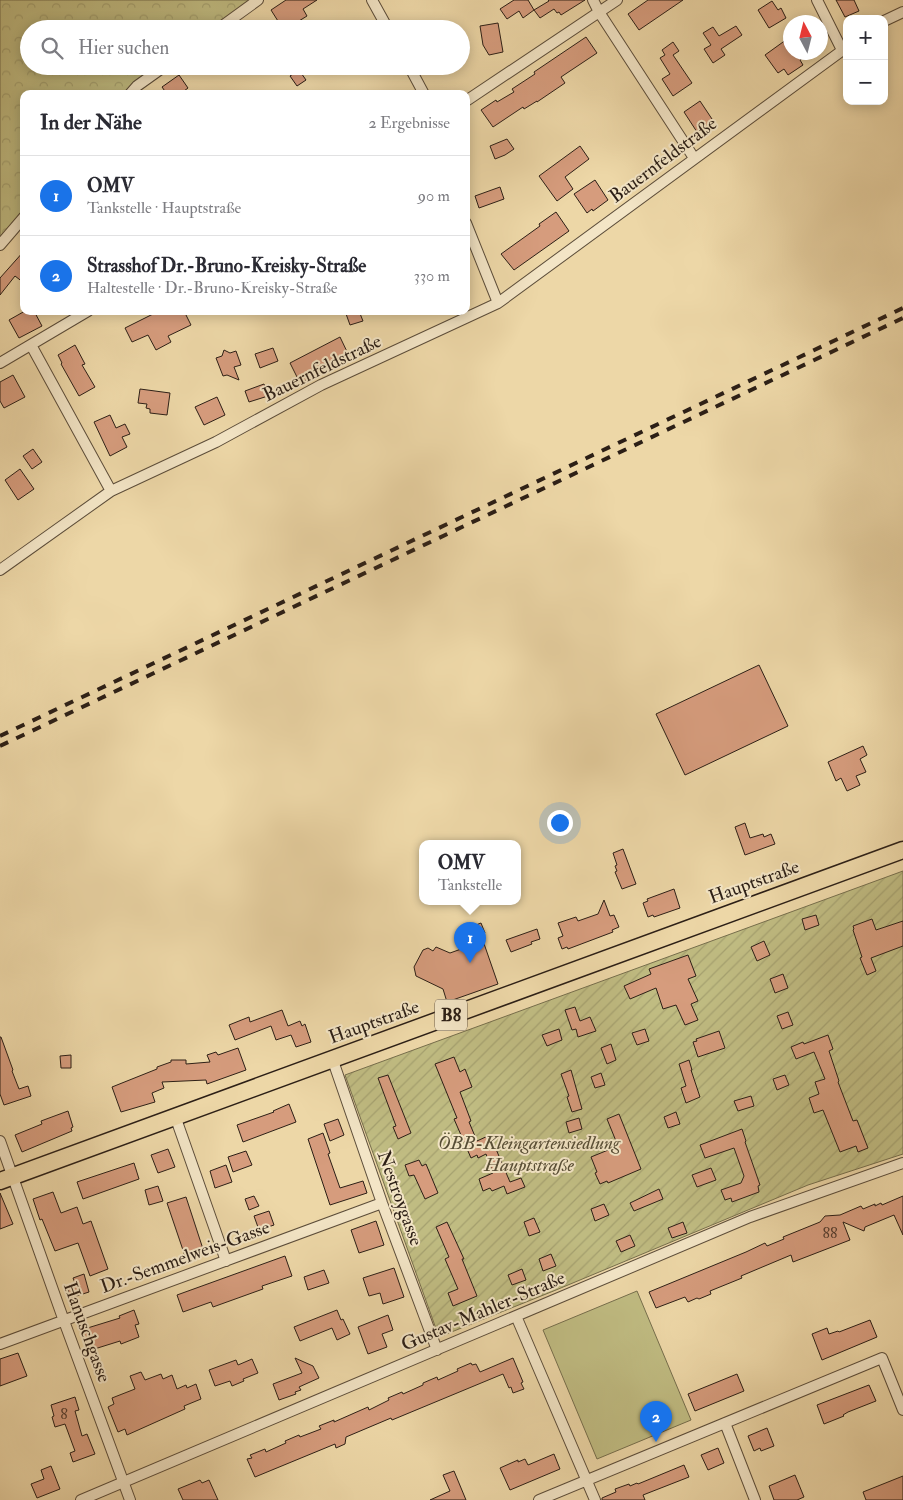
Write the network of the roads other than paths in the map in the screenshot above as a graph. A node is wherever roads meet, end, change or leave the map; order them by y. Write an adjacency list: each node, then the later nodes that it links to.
1 (258, 0): 9 (street)
2 (372, 0): 10 (street)
3 (593, 0): 6 (street)
4 (618, 0): 6 (street)
5 (818, 0): 11 (street)
6 (599, 12): 17 (street); 18 (street)
7 (903, 12): 8 (street)
8 (888, 18)
9 (230, 20)
10 (383, 20)
11 (843, 46)
12 (843, 49): 18 (street, Bauernfeldstraße)
13 (155, 75): 15 (street)
14 (414, 75): 16 (street)
15 (137, 90)
16 (422, 90)
17 (470, 98)
18 (694, 158): 22 (street, Bauernfeldstraße)
19 (20, 222): 21 (street)
20 (470, 233): 22 (street)
21 (0, 245)
22 (498, 303): 26 (street, Bauernfeldstraße)
23 (81, 315): 24 (street)
24 (31, 345): 25 (street); 26 (street)
25 (0, 363)
26 (111, 491): 27 (street, Bauernfeldstraße)
27 (0, 570)
28 (903, 850): 29 (main road, Hauptstraße / B8)
29 (332, 1058): 30 (main road, Hauptstraße / B8); 34 (street, Nestroygasse)
30 (175, 1116): 33 (main road, Hauptstraße / B8); 35 (street)
31 (0, 1141): 33 (street, Hanuschgasse)
32 (903, 1163): 36 (street, Gustav-Mahler-Straße)
33 (6, 1178): 37 (street, Hanuschgasse)
34 (382, 1203): 35 (street, Dr.-Semmelweis-Gasse); 39 (street, Nestroygasse)
35 (226, 1261): 37 (street, Dr.-Semmelweis-Gasse)
36 (516, 1316): 39 (street, Gustav-Mahler-Straße); 42 (street)
37 (64, 1321): 38 (street, Dr.-Semmelweis-Gasse); 43 (street, Hanuschgasse)
38 (0, 1344)
39 (437, 1350): 43 (street, Gustav-Mahler-Straße)
40 (903, 1410): 41 (street)
41 (725, 1423): 42 (street); 48 (street)
42 (586, 1480): 46 (street); 47 (street)
43 (122, 1481): 44 (street, Gustav-Mahler-Straße); 45 (street, Hanuschgasse)
44 (81, 1500)
45 (130, 1500)
46 (539, 1500)
47 (594, 1500)
48 (755, 1500)

